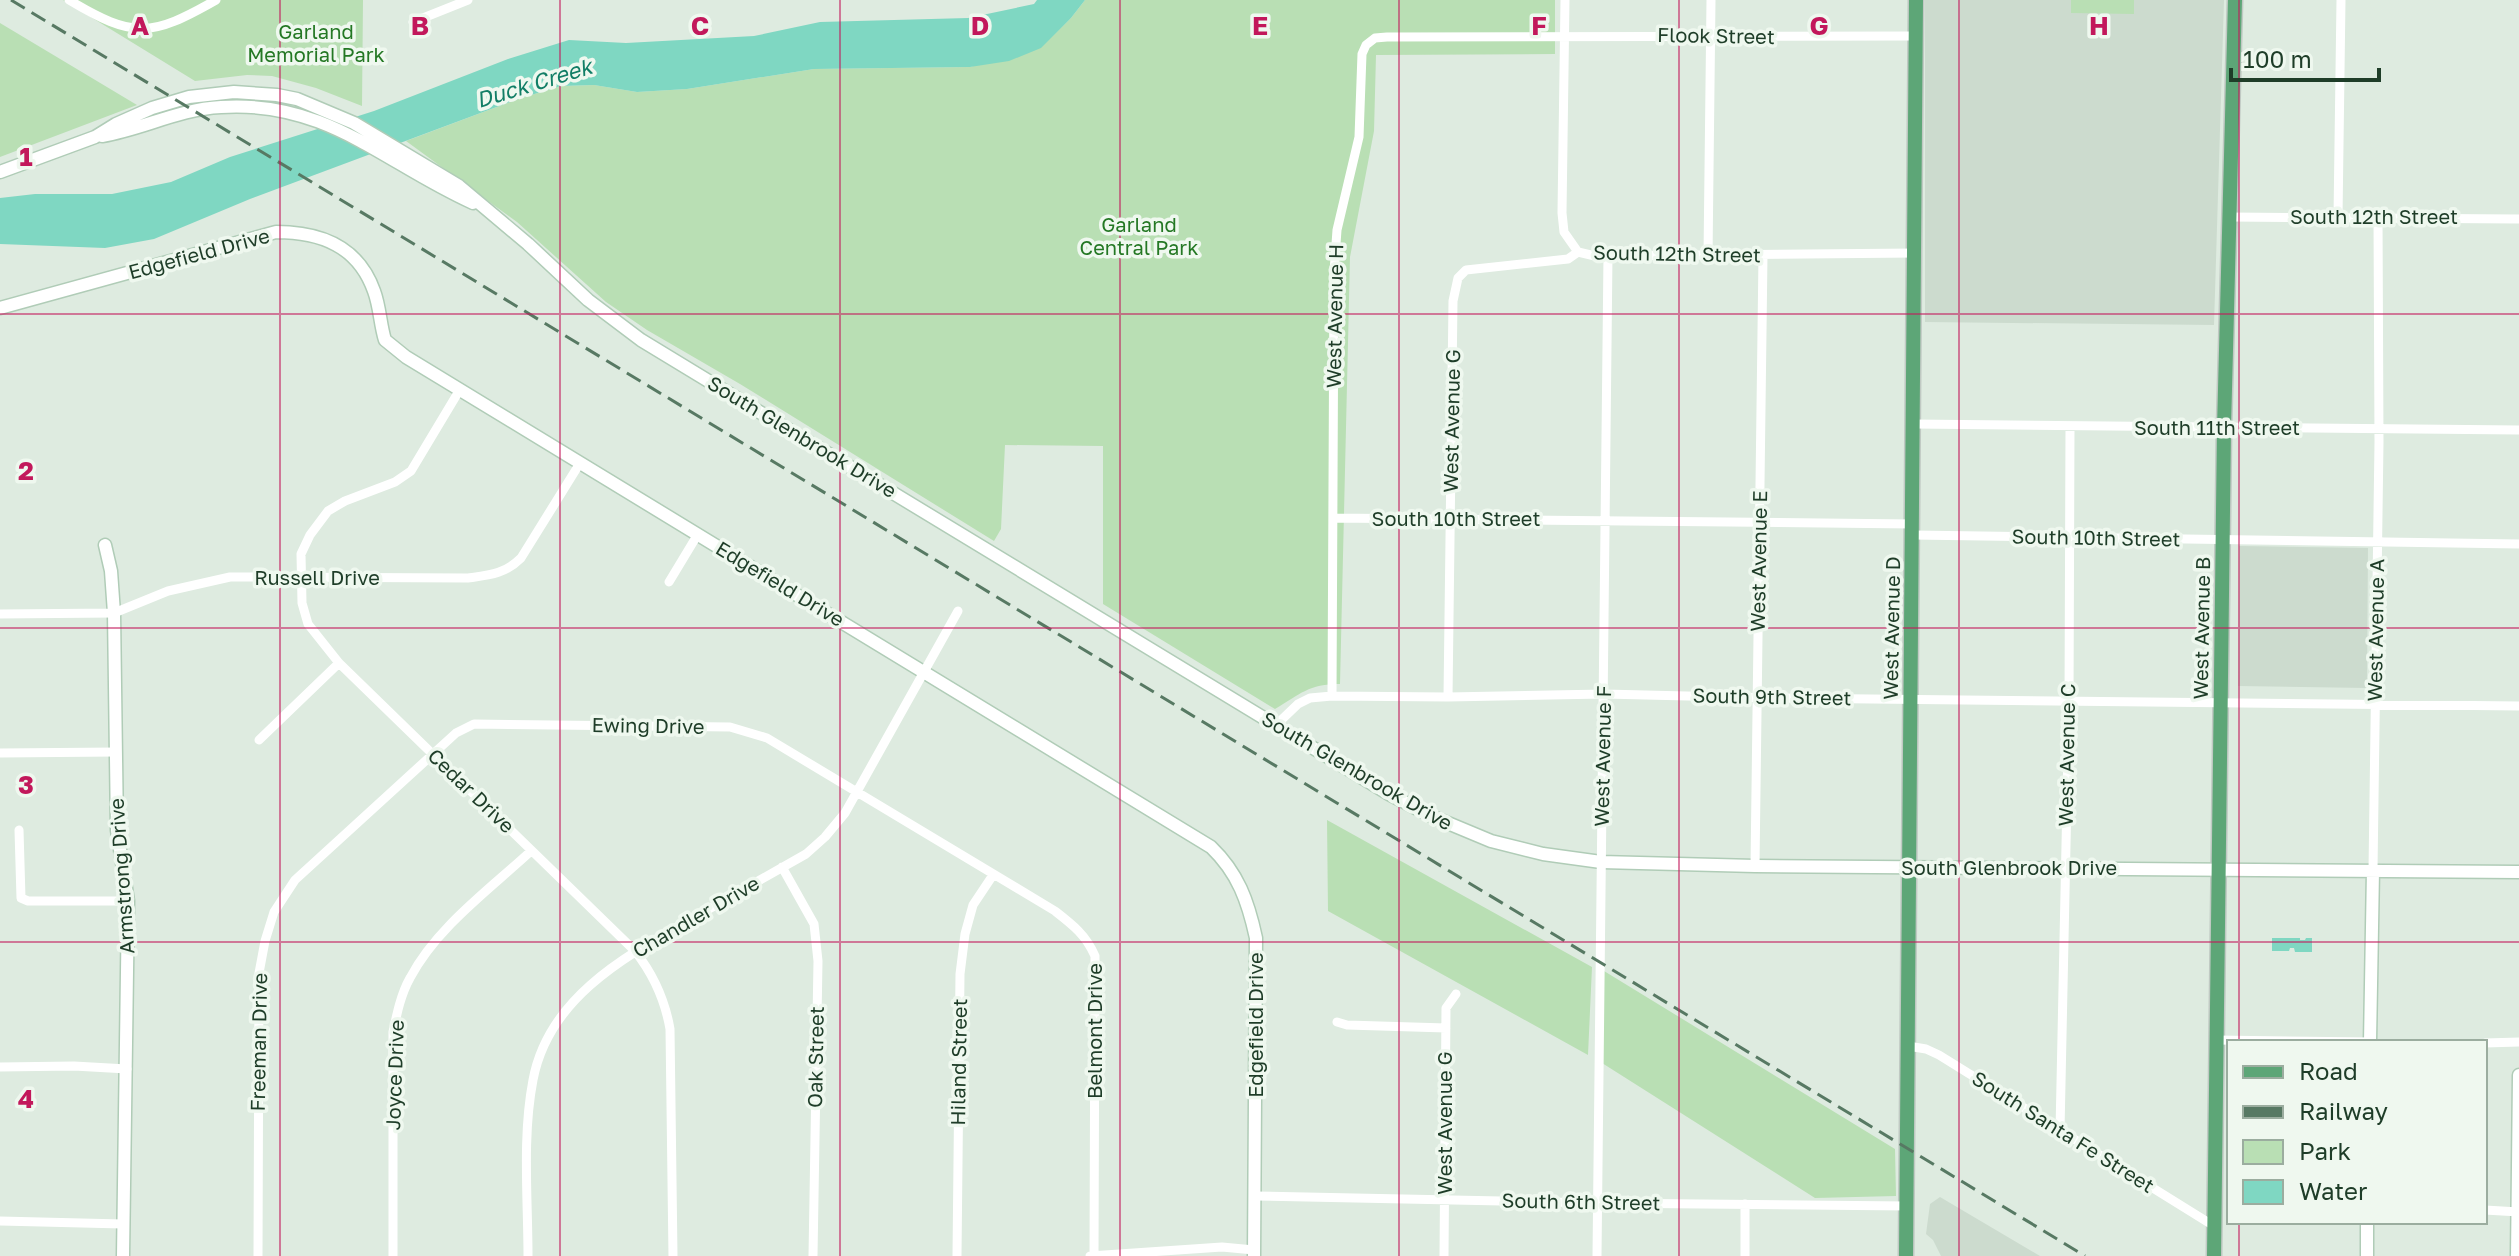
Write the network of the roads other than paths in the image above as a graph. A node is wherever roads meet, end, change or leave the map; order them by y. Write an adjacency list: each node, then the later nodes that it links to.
1 (69, 0): 2 (street)
2 (216, 0)
3 (468, 0): 9 (street)
4 (1565, 0): 12 (street)
5 (1711, 0): 10 (street)
6 (1916, 0): 11 (main road, West Avenue D)
7 (2235, 0): 16 (main road, West Avenue B)
8 (2341, 0): 17 (street)
9 (413, 22)
10 (1711, 35): 11 (street, Flook Street); 12 (street, Flook Street); 24 (street)
11 (1916, 36): 21 (main road, West Avenue D)
12 (1564, 37): 20 (street); 34 (street, West Avenue H)
13 (95, 137): 14 (street, South Glenbrook Drive); 14 (street, South Glenbrook Drive); 15 (street, South Glenbrook Drive)
14 (424, 171): 61 (street, South Glenbrook Drive)
15 (0, 172)
16 (2230, 217): 17 (street, South 12th Street); 30 (main road, West Avenue B)
17 (2338, 217): 18 (street, South 12th Street)
18 (2378, 217): 19 (street, South 12th Street); 31 (street, West Avenue A)
19 (2519, 219)
20 (1578, 252): 22 (street, South 12th Street); 25 (street, South 12th Street)
21 (1915, 253): 23 (street, South 12th Street); 28 (main road, West Avenue D)
22 (1608, 255): 24 (street, South 12th Street); 36 (street, West Avenue F)
23 (1763, 255): 24 (street, South 12th Street); 37 (street, West Avenue E)
24 (1708, 257)
25 (1454, 289): 35 (street, West Avenue G)
26 (0, 308): 27 (street, Edgefield Drive)
27 (459, 391): 33 (street, Edgefield Drive); 45 (street, Cedar Drive)
28 (1914, 424): 29 (street, South 11th Street); 38 (main road, West Avenue D)
29 (2070, 428): 30 (street, South 11th Street); 40 (street, West Avenue C)
30 (2224, 428): 31 (street, South 11th Street); 41 (main road, West Avenue B)
31 (2378, 429): 32 (street, South 11th Street); 42 (street, West Avenue A)
32 (2519, 430)
33 (580, 463): 39 (street, Edgefield Drive); 45 (street, Russell Drive)
34 (1334, 518): 35 (street, South 10th Street); 53 (street, West Avenue H)
35 (1451, 519): 36 (street, South 10th Street); 54 (street, West Avenue G)
36 (1606, 521): 37 (street, South 10th Street); 52 (street, West Avenue F)
37 (1759, 522): 38 (street, South 10th Street); 55 (street, West Avenue E)
38 (1913, 530): 40 (street, South 10th Street); 56 (main road, West Avenue D)
39 (698, 534): 46 (street); 51 (street, Edgefield Drive)
40 (2070, 538): 41 (street, South 10th Street); 57 (street, West Avenue C)
41 (2223, 540): 42 (street, South 10th Street); 58 (main road, West Avenue B)
42 (2377, 542): 43 (street, South 10th Street); 59 (street, West Avenue A)
43 (2519, 544)
44 (105, 545): 48 (street, Armstrong Drive)
45 (301, 577): 48 (street, Russell Drive); 50 (street, Cedar Drive)
46 (669, 582)
47 (958, 611): 51 (street, Chandler Drive)
48 (114, 613): 49 (street, Russell Drive); 63 (street, Armstrong Drive)
49 (0, 614)
50 (339, 663): 62 (street); 65 (street, Cedar Drive)
51 (924, 671): 66 (street, Chandler Drive); 93 (street, Edgefield Drive)
52 (1604, 694): 54 (street, South 9th Street); 55 (street, South 9th Street); 69 (street, West Avenue F)
53 (1332, 696): 54 (street, South 9th Street); 61 (street, South 9th Street)
54 (1448, 697)
55 (1757, 697): 56 (street, South 9th Street); 70 (street, West Avenue E)
56 (1911, 698): 57 (street, South 9th Street); 72 (main road, West Avenue D)
57 (2069, 702): 58 (street, South 9th Street); 73 (street, West Avenue C)
58 (2221, 703): 59 (street, South 9th Street); 74 (main road, West Avenue B)
59 (2375, 705): 60 (street, South 9th Street); 75 (street, West Avenue A)
60 (2519, 706)
61 (1275, 726): 69 (street, South Glenbrook Drive)
62 (259, 740)
63 (116, 752): 64 (street); 78 (street, Armstrong Drive)
64 (0, 753)
65 (434, 755): 66 (street, Ewing Drive); 68 (street, Cedar Drive); 107 (street, Freeman Drive)
66 (857, 792): 71 (street, Chandler Drive); 77 (street, Belmont Drive)
67 (19, 830): 78 (street)
68 (531, 851): 79 (street, Cedar Drive); 108 (street, Joyce Drive)
69 (1601, 862): 70 (street, South Glenbrook Drive); 95 (street, West Avenue F)
70 (1755, 866): 72 (street, South Glenbrook Drive)
71 (782, 867): 79 (street, Chandler Drive); 111 (street, Oak Street)
72 (1909, 867): 73 (street, South Glenbrook Drive); 88 (main road, West Avenue D)
73 (2065, 868): 74 (street, South Glenbrook Drive); 92 (street, West Avenue C)
74 (2218, 869): 75 (street, South Glenbrook Drive); 83 (main road, West Avenue B)
75 (2373, 870): 76 (street, South Glenbrook Drive); 85 (street, West Avenue A)
76 (2519, 872)
77 (993, 875): 105 (street, Belmont Drive); 112 (street, Hiland Street)
78 (128, 901): 90 (street, Armstrong Drive)
79 (635, 951): 109 (street, Chandler Drive); 110 (street, Cedar Drive)
80 (1456, 994): 82 (street, West Avenue G)
81 (1337, 1022): 82 (street)
82 (1446, 1028): 94 (street, West Avenue G)
83 (2216, 1040): 84 (street); 103 (main road, West Avenue B)
84 (2227, 1040)
85 (2371, 1040)
86 (2519, 1042): 87 (street)
87 (2487, 1043)
88 (1908, 1046): 92 (street, South Santa Fe Street); 97 (main road, West Avenue D)
89 (0, 1067): 90 (street)
90 (127, 1069): 101 (street, Armstrong Drive)
91 (2519, 1075): 99 (street)
92 (2060, 1131): 103 (street, South Santa Fe Street)
93 (1255, 1196): 94 (street, South 6th Street); 104 (street, Edgefield Drive)
94 (1445, 1200): 95 (street, South 6th Street); 114 (street, West Avenue G)
95 (1597, 1203): 96 (street, South 6th Street); 115 (street, West Avenue F)
96 (1745, 1204): 97 (street, South 6th Street); 116 (street)
97 (1907, 1206): 117 (main road, West Avenue D)
98 (2487, 1210): 99 (street)
99 (2518, 1212): 120 (street)
100 (0, 1221): 101 (street)
101 (123, 1224): 106 (street, Armstrong Drive)
102 (2367, 1224): 119 (street)
103 (2214, 1226): 118 (main road, West Avenue B)
104 (1254, 1253): 105 (street)
105 (1094, 1255): 113 (street)
106 (123, 1256)
107 (258, 1256)
108 (393, 1256)
109 (528, 1256)
110 (673, 1256)
111 (813, 1256)
112 (957, 1256)
113 (1088, 1256)
114 (1444, 1256)
115 (1597, 1256)
116 (1745, 1256)
117 (1906, 1256)
118 (2214, 1256)
119 (2367, 1256)
120 (2517, 1256)

